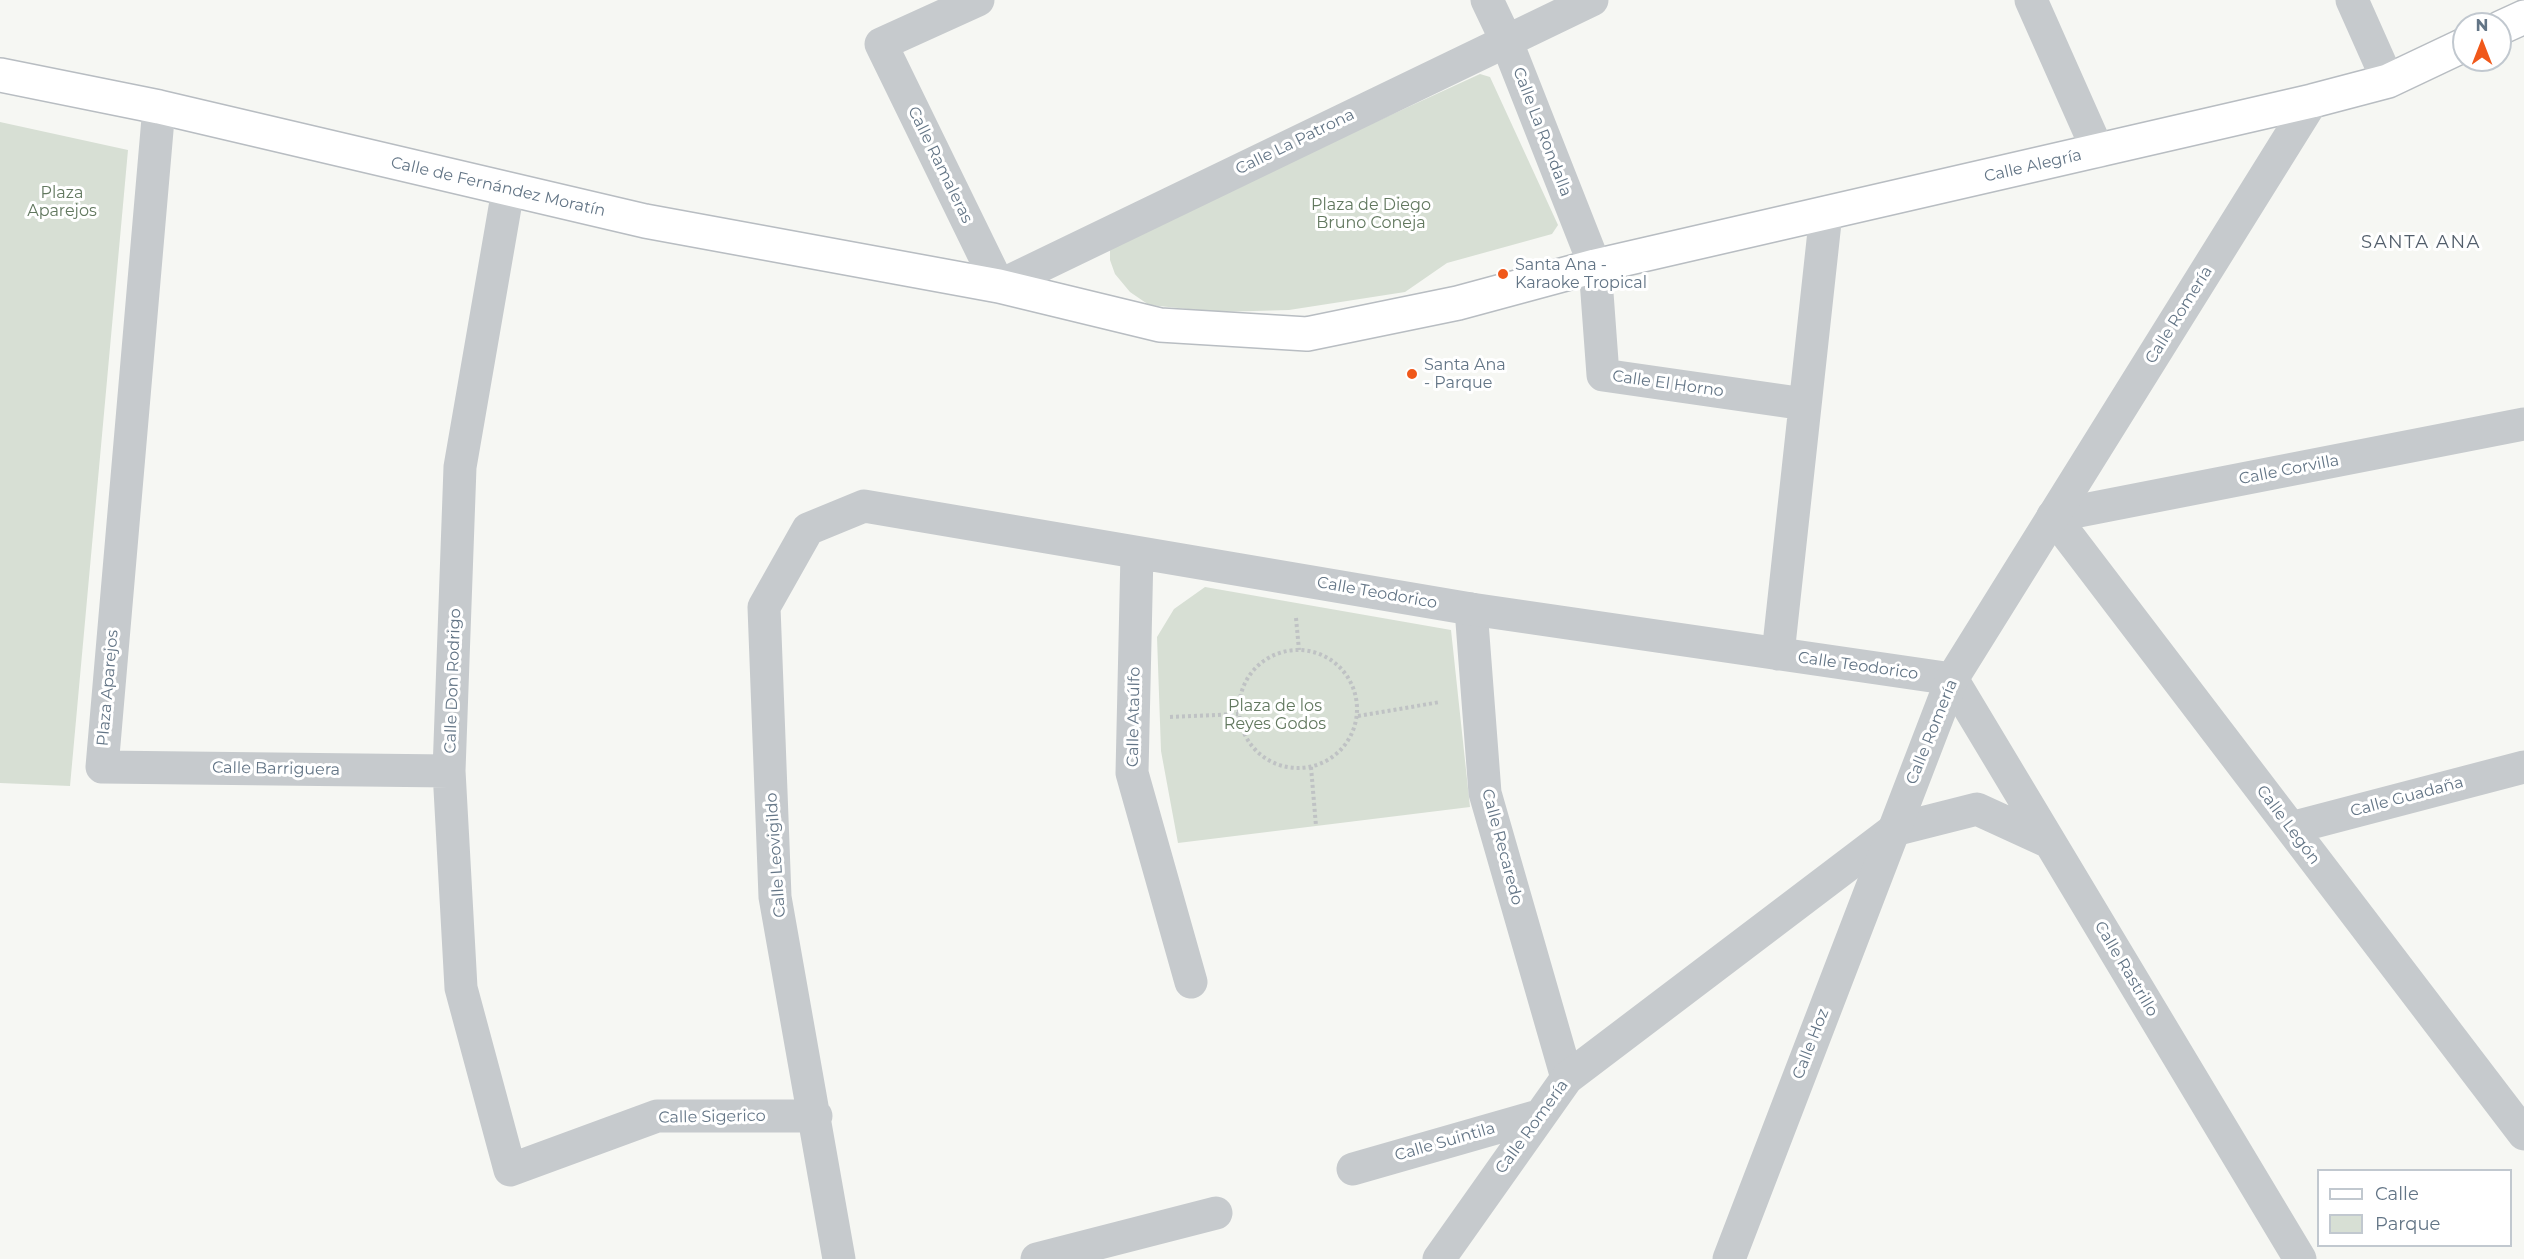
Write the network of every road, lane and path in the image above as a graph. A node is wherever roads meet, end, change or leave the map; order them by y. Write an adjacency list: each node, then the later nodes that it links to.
1 (978, 0): 16 (street, Calle Ramaleras)
2 (1487, 0): 6 (street, Calle La Rondalla)
3 (1592, 0): 6 (street, Calle La Patrona)
4 (2031, 0): 12 (street)
5 (2352, 0): 9 (street)
6 (1506, 40): 15 (street, Calle La Rondalla); 16 (street, Calle La Patrona)
7 (2452, 51): 9 (main road, Calle Alegría)
8 (0, 75): 11 (main road, Calle de Fernández Moratín)
9 (2388, 81): 10 (main road, Calle Alegría)
10 (2312, 101): 12 (main road, Calle Alegría); 19 (street, Calle Romería)
11 (159, 108): 13 (main road, Calle de Fernández Moratín); 29 (street, Plaza Aparejos)
12 (2098, 151): 14 (main road, Calle Alegría)
13 (508, 190): 16 (main road, Calle de Fernández Moratín); 32 (street, Calle Don Rodrigo)
14 (1826, 213): 15 (main road, Calle Alegría); 17 (street)
15 (1595, 266): 16 (main road); 17 (street, Calle El Horno)
16 (999, 286)
17 (1805, 404): 23 (street)
18 (2524, 423): 19 (street, Calle Corvilla)
19 (2053, 516): 24 (street, Calle Romería); 34 (street, Calle Legón)
20 (808, 529): 21 (street, Calle Teodorico); 39 (street, Calle Leovigildo)
21 (1137, 553): 22 (street, Calle Teodorico); 27 (street, Calle Ataúlfo)
22 (1472, 609): 23 (street, Calle Teodorico); 25 (street, Calle Recaredo)
23 (1778, 654): 24 (street, Calle Teodorico)
24 (1952, 679): 35 (street, Calle Romería); 36 (street, Calle Rastrillo)
25 (1478, 697): 28 (path); 38 (street, Calle Recaredo)
26 (1238, 714): 27 (path); 28 (path); 30 (path)
27 (1133, 716): 37 (street, Calle Ataúlfo)
28 (1358, 716): 30 (path)
29 (102, 767): 32 (street, Calle Barriguera)
30 (1311, 767): 33 (path)
31 (2524, 767): 34 (street, Calle Guadaña)
32 (450, 771): 43 (street, Calle Don Rodrigo)
33 (1316, 826)
34 (2291, 828): 41 (street, Calle Legón)
35 (1894, 830): 36 (street); 38 (street, Calle Romería); 48 (street, Calle Hoz)
36 (2049, 842): 49 (street, Calle Rastrillo)
37 (1191, 982)
38 (1567, 1078): 40 (street, Calle Romería)
39 (816, 1116): 43 (street, Calle Sigerico); 45 (street, Calle Leovigildo)
40 (1538, 1116): 42 (street, Calle Suintila); 47 (street, Calle Romería)
41 (2518, 1118)
42 (1353, 1169)
43 (510, 1170)
44 (1216, 1213): 46 (street)
45 (839, 1259)
46 (1037, 1259)
47 (1439, 1259)
48 (1729, 1259)
49 (2300, 1259)

